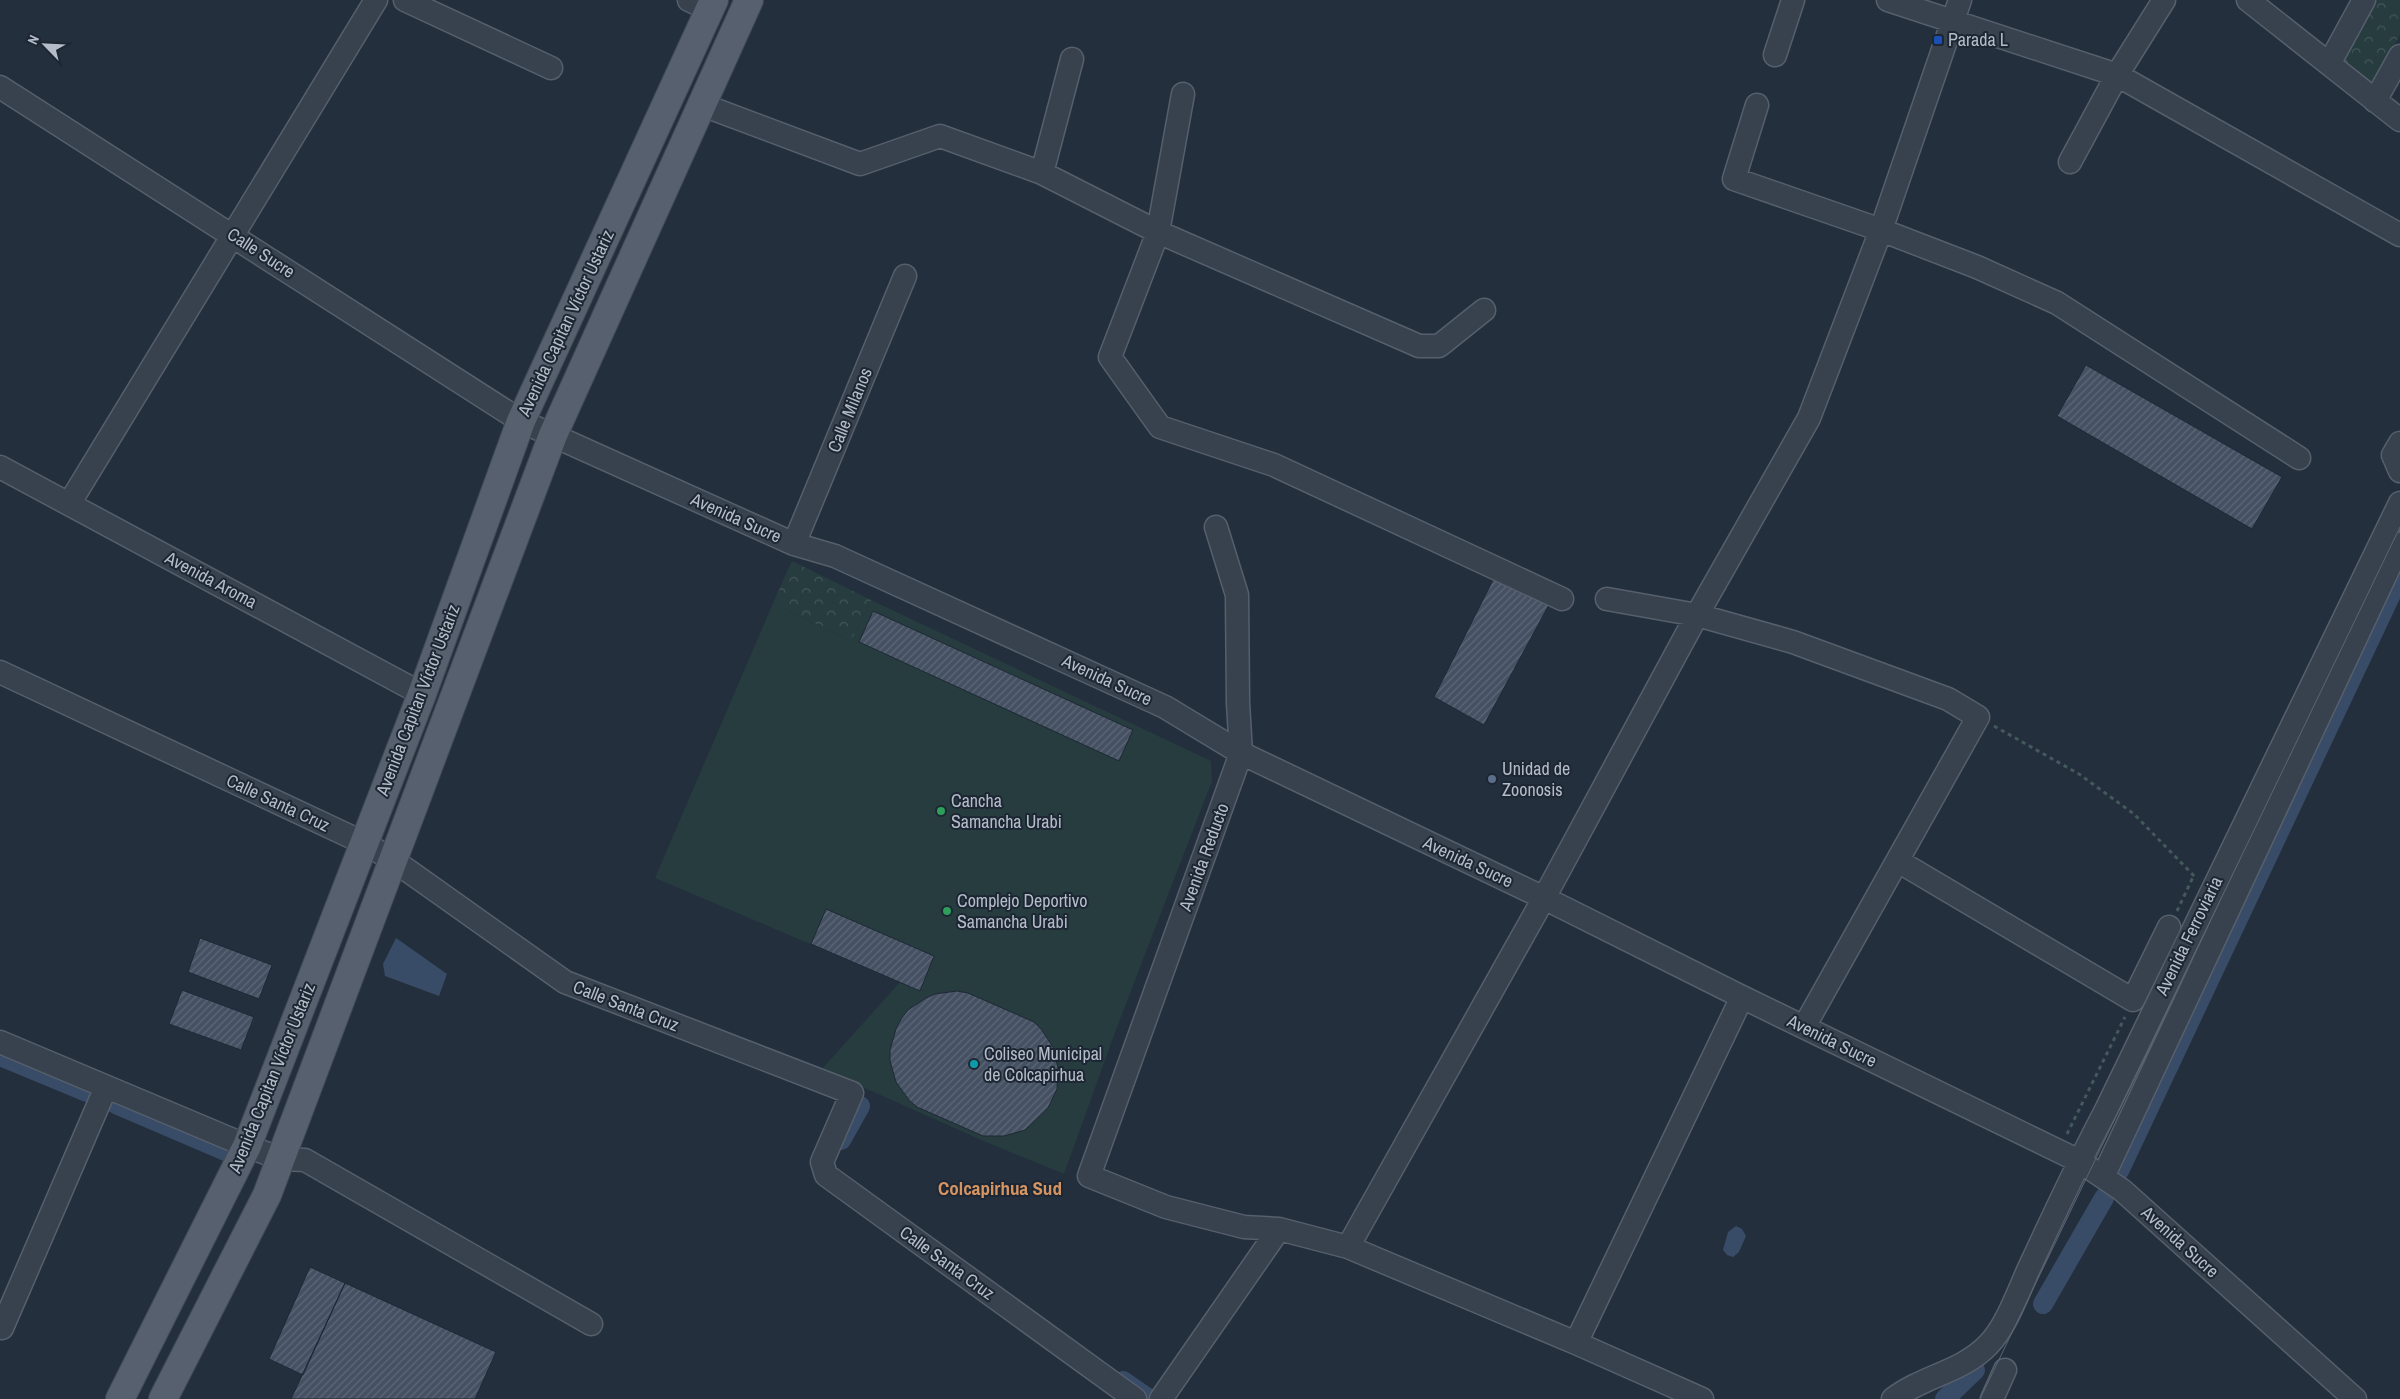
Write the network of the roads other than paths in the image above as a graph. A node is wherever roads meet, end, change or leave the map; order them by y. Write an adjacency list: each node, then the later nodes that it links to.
1 (376, 0): 28 (street)
2 (405, 0): 16 (street)
3 (749, 0): 21 (main road, Avenida Capitan Víctor Ustariz)
4 (1793, 0): 12 (street)
5 (1888, 0): 10 (street)
6 (2164, 0): 17 (street)
7 (2248, 0): 15 (street)
8 (2364, 0): 15 (street)
9 (704, 3): 32 (main road, Avenida Capitan Víctor Ustariz)
10 (1912, 4): 11 (street)
11 (1957, 10): 17 (street); 26 (street)
12 (1776, 55)
13 (2400, 56): 20 (street)
14 (1072, 59): 25 (street)
15 (2329, 64): 20 (street)
16 (550, 68)
17 (2117, 76): 24 (street); 29 (street)
18 (0, 87): 28 (street, Calle Sucre)
19 (1184, 94): 27 (street)
20 (2376, 101): 23 (street)
21 (700, 104): 25 (street); 33 (main road, Avenida Capitan Víctor Ustariz)
22 (1757, 105): 26 (street)
23 (2400, 120)
24 (2070, 162)
25 (1042, 173): 27 (street)
26 (1881, 230): 35 (street); 45 (street)
27 (1158, 232): 31 (street); 43 (street)
28 (233, 235): 32 (street, Calle Sucre); 39 (street)
29 (2400, 235)
30 (905, 276): 41 (street, Calle Milanos)
31 (1484, 310)
32 (521, 421): 33 (street, Avenida Sucre); 47 (main road, Avenida Capitan Víctor Ustariz)
33 (554, 435): 41 (street, Avenida Sucre); 50 (main road, Avenida Capitan Víctor Ustariz)
34 (2400, 443): 37 (street)
35 (2299, 458)
36 (0, 467): 39 (street, Avenida Aroma)
37 (2400, 471)
38 (2400, 503): 60 (street, Avenida Ferroviaria)
39 (69, 504): 47 (street, Avenida Aroma)
40 (1216, 527): 48 (street, Avenida Reducto)
41 (794, 544): 48 (street, Avenida Sucre)
42 (2400, 544): 61 (street, Avenida Ferroviaria)
43 (1562, 599)
44 (1607, 599): 45 (street)
45 (1697, 615): 51 (street); 52 (street)
46 (0, 672): 49 (street, Calle Santa Cruz)
47 (422, 694): 49 (main road, Avenida Capitan Víctor Ustariz)
48 (1241, 753): 52 (street, Avenida Sucre); 62 (street, Avenida Reducto)
49 (364, 843): 50 (street, Calle Santa Cruz); 58 (main road, Avenida Capitan Víctor Ustariz)
50 (393, 860): 59 (main road, Avenida Capitan Víctor Ustariz); 70 (street, Calle Santa Cruz)
51 (1898, 861): 53 (street); 55 (street)
52 (1544, 898): 54 (street, Avenida Sucre); 63 (street)
53 (2169, 927)
54 (1742, 997): 55 (street, Avenida Sucre); 66 (street)
55 (1804, 1028): 60 (street, Avenida Sucre)
56 (0, 1042): 57 (street)
57 (106, 1087): 58 (street); 65 (street)
58 (247, 1146): 59 (street); 68 (main road, Avenida Capitan Víctor Ustariz)
59 (281, 1159): 64 (street); 69 (main road, Avenida Capitan Víctor Ustariz)
60 (2079, 1161): 61 (street, Avenida Sucre); 73 (street, Avenida Ferroviaria)
61 (2103, 1177): 75 (street, Avenida Sucre)
62 (1279, 1230): 63 (street); 71 (street)
63 (1348, 1247): 66 (street)
64 (592, 1324)
65 (2, 1328)
66 (1576, 1343): 72 (street)
67 (2005, 1370): 74 (street)
68 (120, 1399)
69 (163, 1399)
70 (1135, 1399)
71 (1161, 1399)
72 (1702, 1399)
73 (1893, 1399)
74 (1992, 1399)
75 (2355, 1399)

